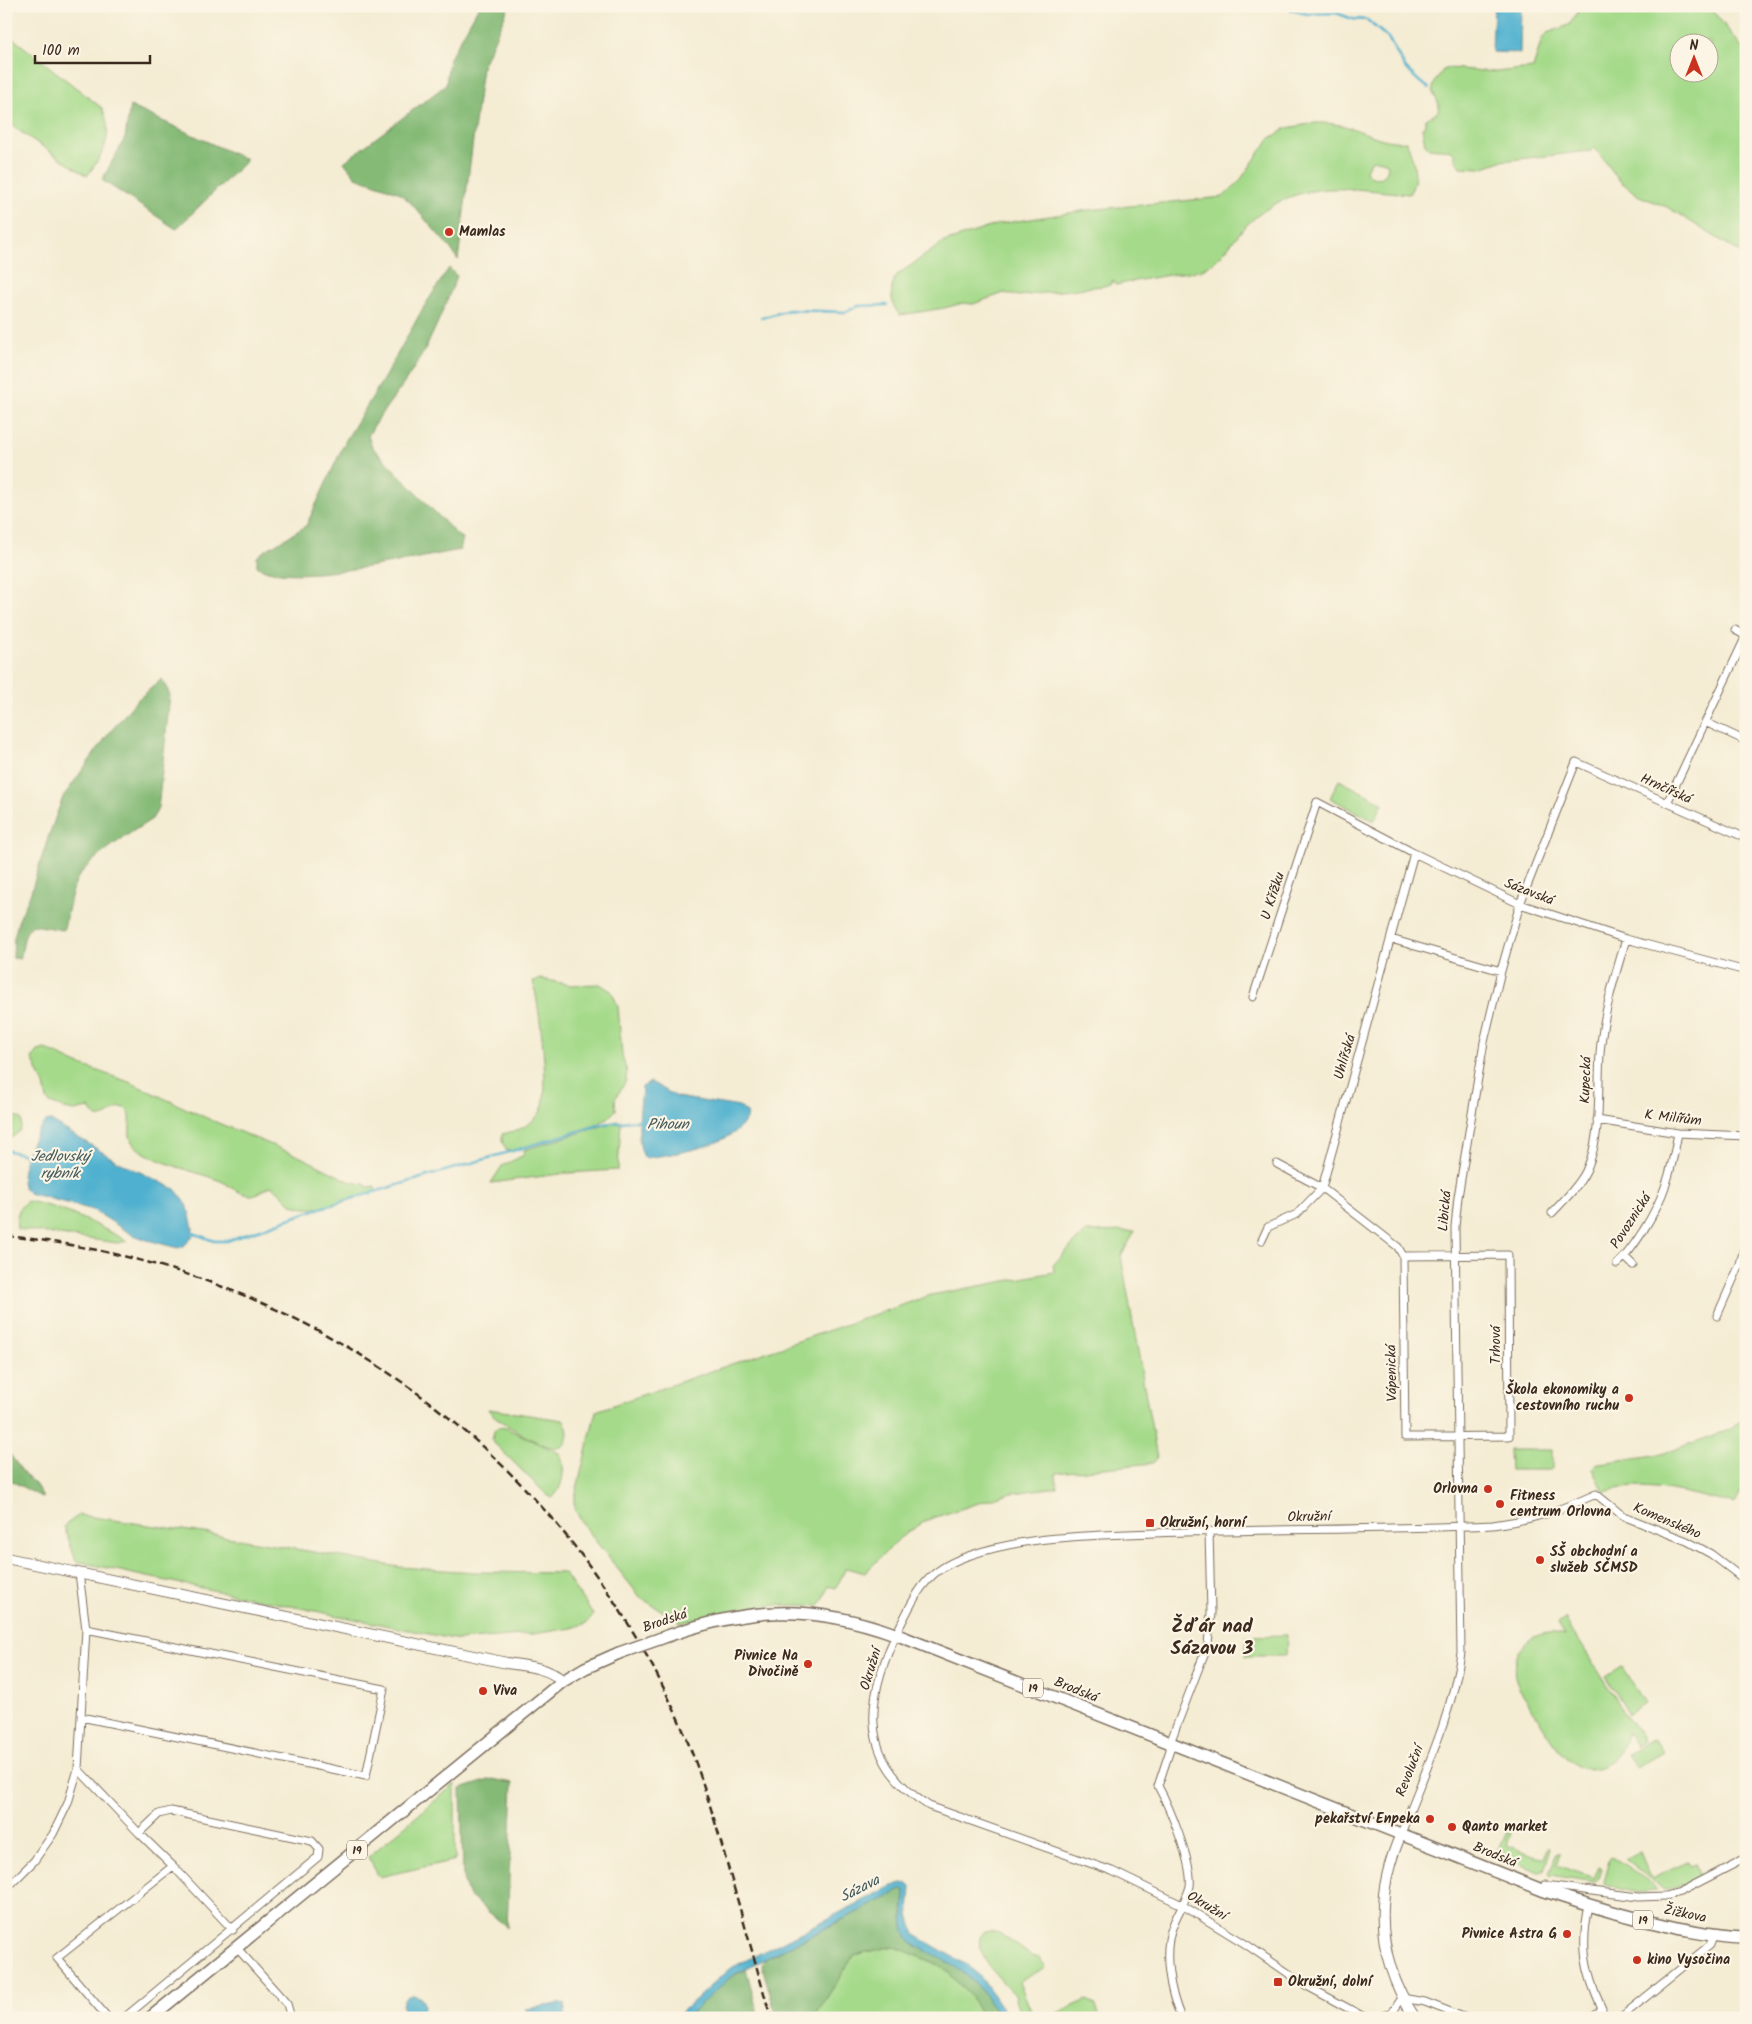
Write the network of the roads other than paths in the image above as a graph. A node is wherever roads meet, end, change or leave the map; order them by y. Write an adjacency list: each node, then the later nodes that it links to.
1 (1735, 630): 2 (street)
2 (1746, 636): 3 (street)
3 (1705, 722): 4 (street); 7 (street)
4 (1746, 741)
5 (1576, 762): 7 (street, Hrnčířská); 10 (street, Libická)
6 (1316, 802): 9 (street, Sázavská); 15 (street, U Křížku)
7 (1667, 803): 8 (street, Hrnčířská)
8 (1746, 838)
9 (1414, 853): 10 (street, Sázavská); 12 (street, Uhlířská)
10 (1520, 904): 11 (street, Sázavská); 13 (street, Libická)
11 (1626, 939): 14 (street, Sázavská); 16 (street, Kupecká)
12 (1391, 940): 13 (street); 20 (street, Uhlířská)
13 (1501, 971): 25 (street, Libická)
14 (1746, 971)
15 (1253, 997)
16 (1597, 1120): 17 (street, K Milířům); 21 (street, Kupecká)
17 (1678, 1133): 18 (street, K Milířům); 26 (street, Povoznická)
18 (1746, 1136)
19 (1278, 1164): 20 (street)
20 (1322, 1188): 22 (street, Uhlířská); 24 (street)
21 (1552, 1213)
22 (1262, 1240)
23 (1746, 1241): 29 (street)
24 (1403, 1256): 25 (street); 30 (street, Vápenická)
25 (1456, 1256): 30 (street, Libická); 30 (street, Trhová)
26 (1625, 1257): 27 (street, Povoznická); 28 (street)
27 (1616, 1264)
28 (1633, 1265)
29 (1717, 1316)
30 (1458, 1437): 31 (street, Libická)
31 (1459, 1527): 32 (street, Okružní); 35 (street, Komenského); 43 (street, Revoluční)
32 (1209, 1532): 37 (street, Okružní); 40 (street)
33 (6, 1558): 34 (street)
34 (79, 1573): 36 (street); 38 (street)
35 (1746, 1584)
36 (86, 1629): 39 (street); 39 (street)
37 (896, 1634): 38 (main road, Brodská / 19, bridge); 40 (main road, Brodská / 19); 48 (street, Okružní)
38 (563, 1681): 53 (main road, 19)
39 (81, 1717): 41 (street)
40 (1170, 1743): 43 (main road, Brodská / 19); 48 (street)
41 (78, 1769): 42 (street); 46 (street)
42 (139, 1833): 45 (street); 50 (street)
43 (1401, 1834): 47 (main road, Brodská / 19); 54 (street, Revoluční)
44 (1746, 1858): 47 (street)
45 (173, 1866): 50 (street); 55 (street)
46 (6, 1888)
47 (1542, 1890): 49 (main road, Žižkova / 19)
48 (1182, 1905): 59 (street); 60 (street, Okružní)
49 (1589, 1906): 51 (main road, Žižkova / 19); 64 (street)
50 (233, 1930): 56 (street)
51 (1713, 1935): 52 (main road, Žižkova / 19); 65 (street)
52 (1746, 1937)
53 (237, 1948): 57 (main road, 19); 58 (street)
54 (1402, 1998): 61 (street); 62 (street, Revoluční); 63 (street)
55 (108, 2018)
56 (124, 2018)
57 (150, 2018)
58 (291, 2018)
59 (1181, 2018)
60 (1366, 2018)
61 (1376, 2018)
62 (1415, 2018)
63 (1466, 2018)
64 (1590, 2018)
65 (1620, 2018)

